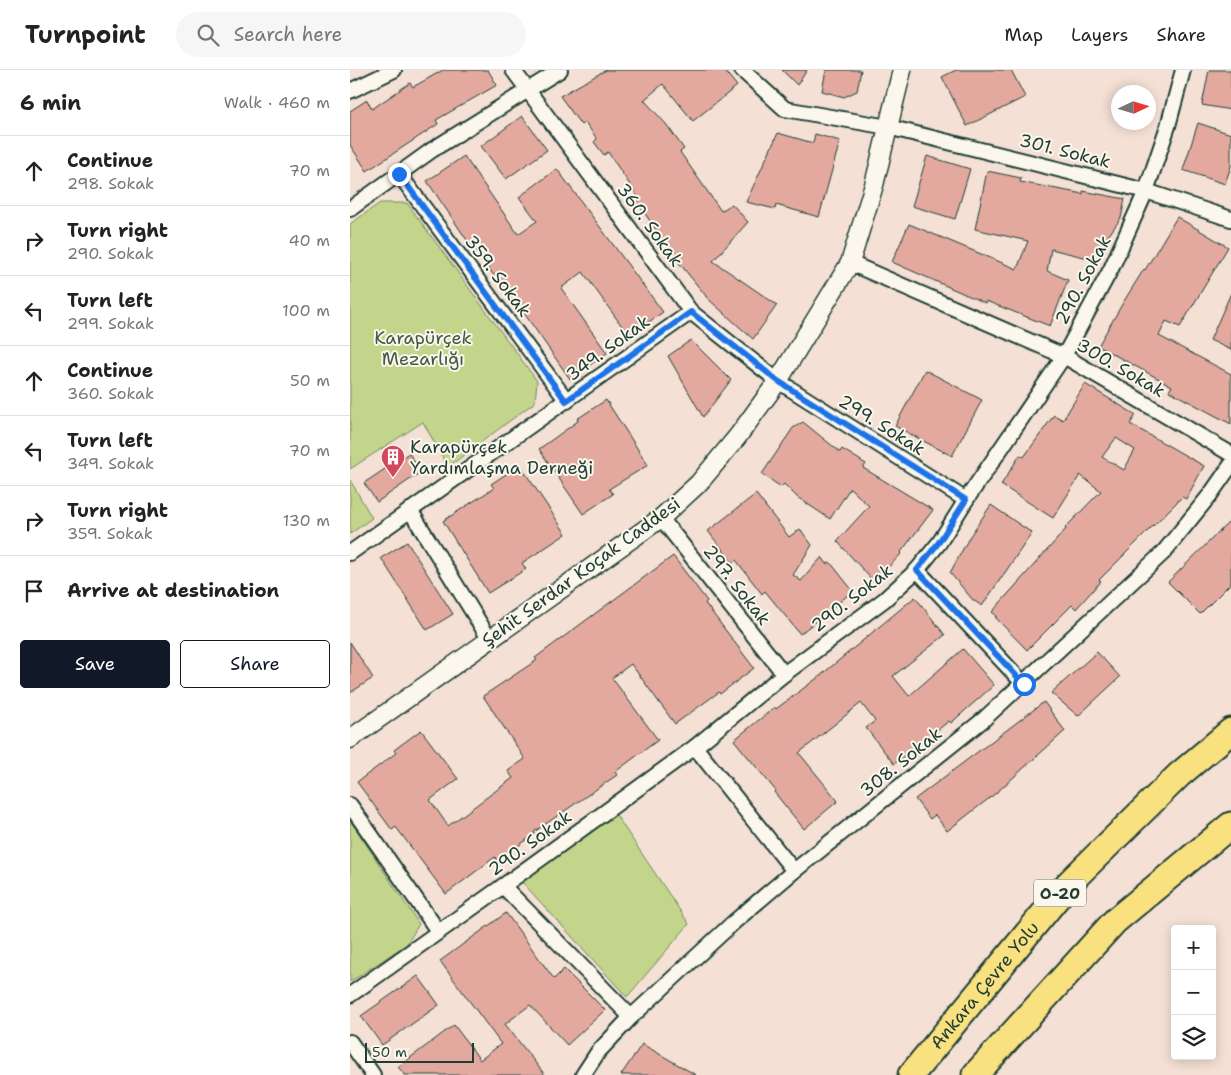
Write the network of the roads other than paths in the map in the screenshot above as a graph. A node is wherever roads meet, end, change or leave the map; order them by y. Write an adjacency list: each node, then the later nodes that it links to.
1 (394, 70): 8 (street)
2 (513, 70): 7 (street, 360. Sokak)
3 (560, 70): 7 (street)
4 (742, 70): 9 (street, 301. Sokak)
5 (902, 70): 9 (street, Şehit Serdar Koçak Caddesi)
6 (1182, 70): 11 (street, 290. Sokak)
7 (527, 90): 10 (street); 15 (street, 360. Sokak)
8 (350, 91)
9 (888, 126): 11 (street, 301. Sokak); 14 (street, Şehit Serdar Koçak Caddesi)
10 (399, 174): 12 (street); 18 (street, 359. Sokak)
11 (1146, 191): 13 (street, 301. Sokak); 16 (street, 290. Sokak)
12 (350, 209)
13 (1231, 219)
14 (850, 263): 16 (street, 300. Sokak); 17 (street, Şehit Serdar Koçak Caddesi)
15 (691, 312): 17 (street, 360. Sokak); 18 (street, 349. Sokak)
16 (1064, 356): 19 (street, 300. Sokak); 21 (street, 290. Sokak)
17 (778, 381): 21 (street, 299. Sokak); 23 (street, Şehit Serdar Koçak Caddesi)
18 (566, 401): 22 (street, 349. Sokak)
19 (1231, 454)
20 (1231, 465): 28 (street, 308. Sokak)
21 (966, 500): 25 (street, 290. Sokak)
22 (410, 510): 24 (street, 349. Sokak); 26 (street)
23 (661, 518): 26 (street, Şehit Serdar Koçak Caddesi); 27 (street, 297. Sokak)
24 (350, 552)
25 (917, 570): 27 (street, 290. Sokak); 28 (street)
26 (490, 640): 30 (street, Şehit Serdar Koçak Caddesi)
27 (784, 674): 31 (street, 290. Sokak)
28 (1024, 684): 34 (street, 308. Sokak)
29 (1231, 731): 42 (highway, Ankara Çevre Yolu / O-20)
30 (350, 739)
31 (695, 747): 34 (street); 35 (street, 290. Sokak)
32 (350, 805): 36 (street)
33 (1231, 825): 43 (highway)
34 (794, 871): 38 (street, 308. Sokak)
35 (503, 886): 36 (street, 290. Sokak); 38 (street)
36 (438, 931): 37 (street, 290. Sokak)
37 (350, 995)
38 (631, 1017): 41 (street, 308. Sokak)
39 (350, 1042): 40 (street)
40 (374, 1075)
41 (583, 1075)
42 (911, 1075)
43 (975, 1075)

